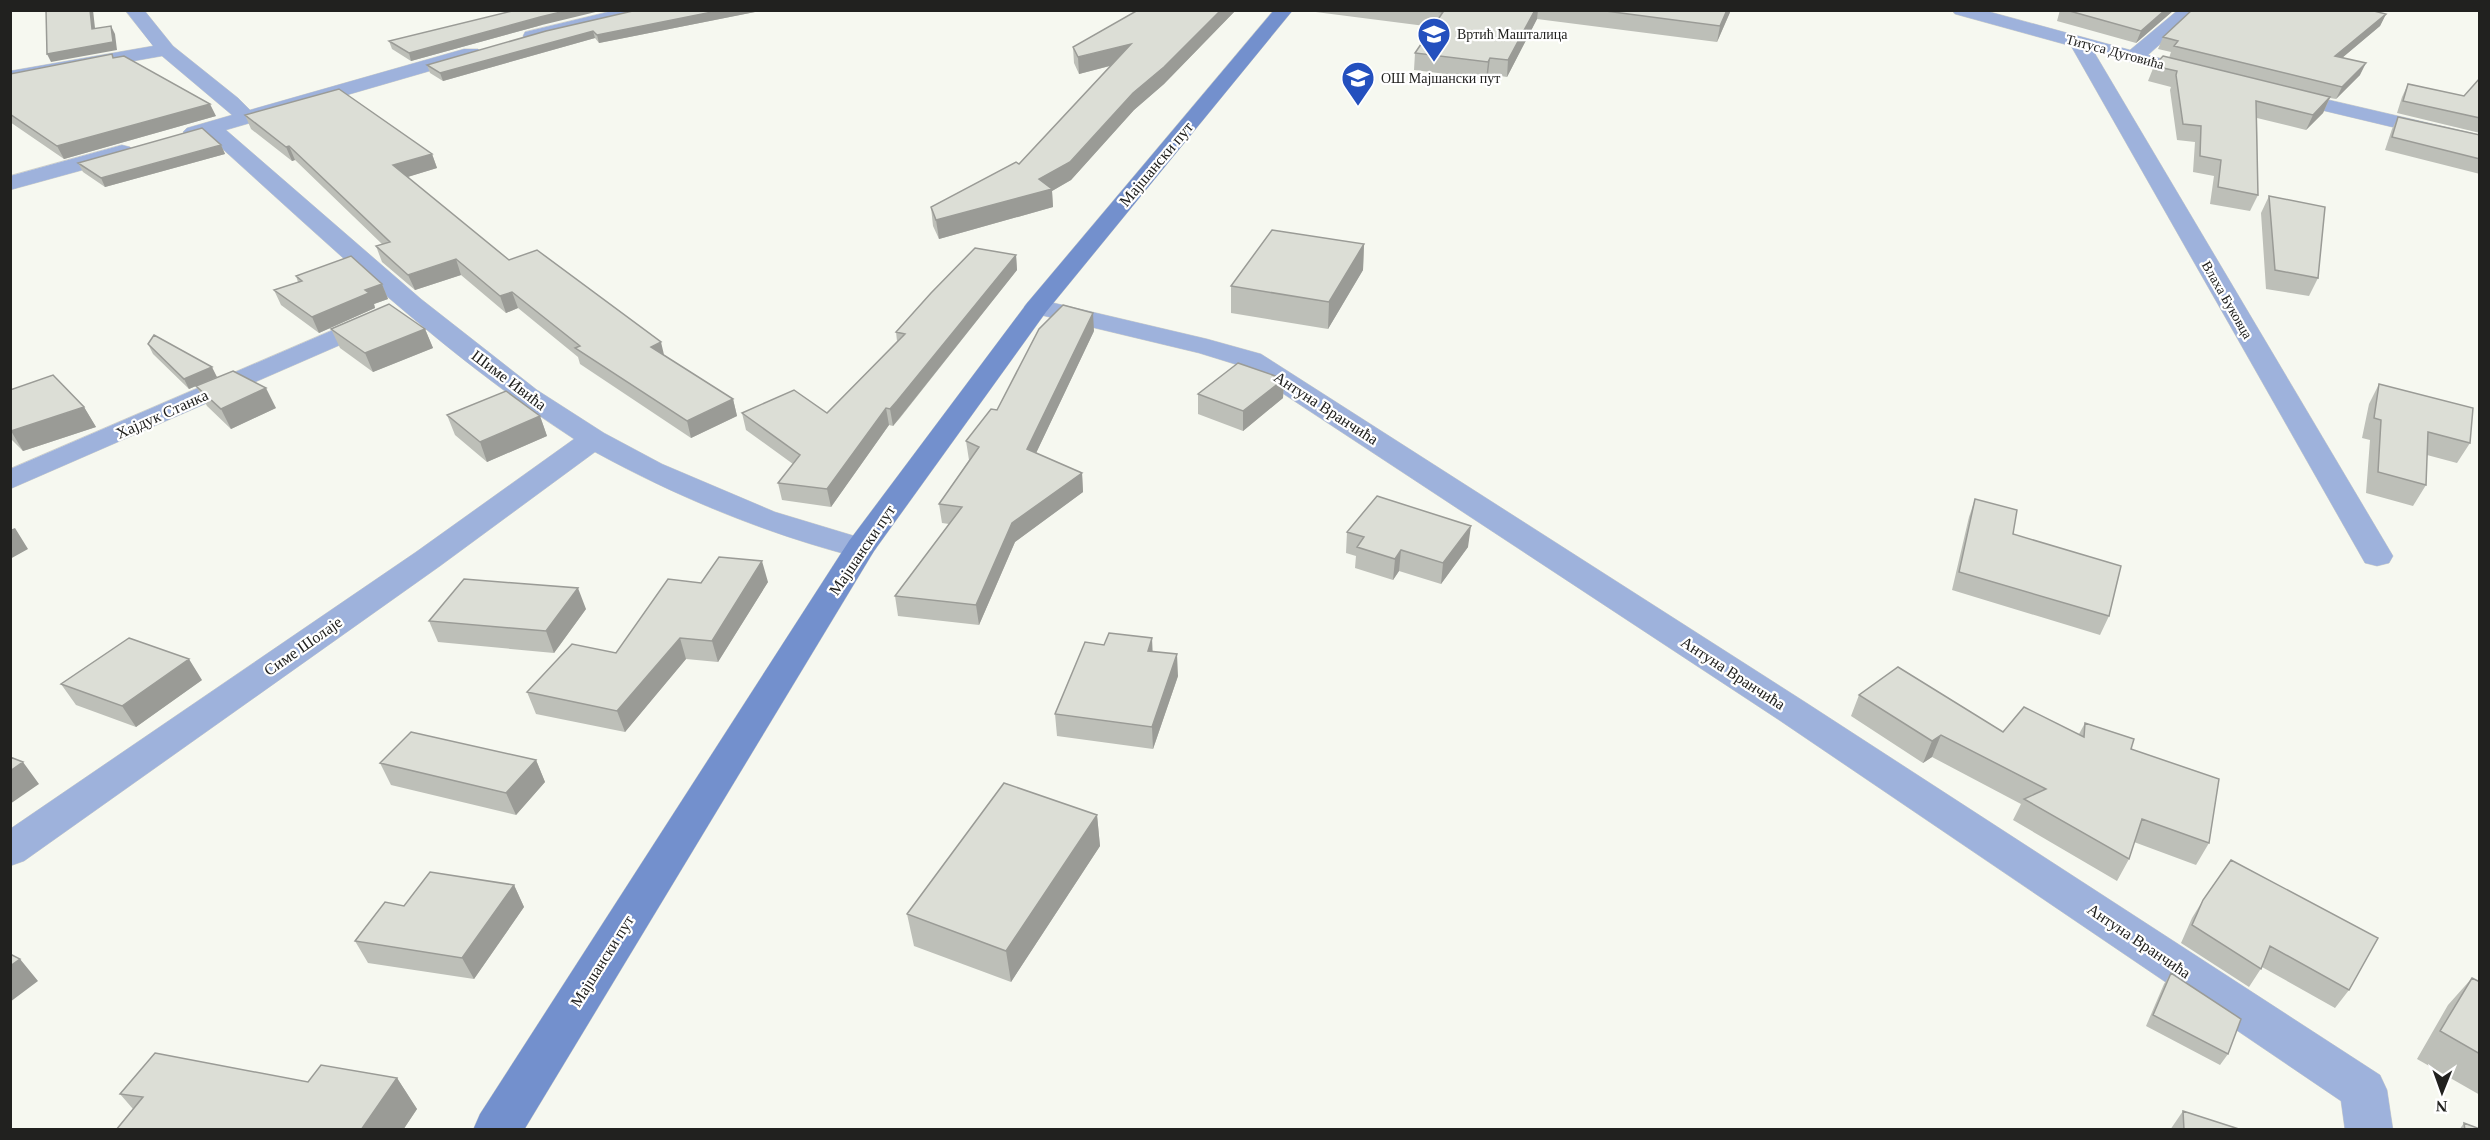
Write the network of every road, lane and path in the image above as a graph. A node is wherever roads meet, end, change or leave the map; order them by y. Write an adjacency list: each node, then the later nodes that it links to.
1 (134, 10): 9 (street)
2 (641, 10): 6 (street)
3 (1284, 10): 21 (street, Мајшански пут)
4 (1961, 10): 7 (street, Титуса Дуговића)
5 (2189, 10): 10 (street)
6 (508, 43)
7 (2079, 43): 10 (street, Титуса Дуговића); 25 (street, Влаха Буковца)
8 (486, 49): 14 (street)
9 (166, 50): 11 (street); 14 (street)
10 (2134, 57): 12 (street, Титуса Дуговића)
11 (10, 77)
12 (2220, 80)
13 (2265, 91): 17 (street)
14 (245, 117): 15 (street)
15 (210, 128): 16 (street); 20 (street, Шиме Ивића)
16 (177, 137)
17 (2480, 142)
18 (143, 146): 19 (street)
19 (10, 183)
20 (412, 304): 22 (street, Шиме Ивића); 23 (street, Хајдук Станка)
21 (1037, 307): 24 (street, Мајшански пут); 28 (street, Антуна Вранчића)
22 (594, 439): 24 (street, Шиме Ивића); 26 (street, Симе Шолаје)
23 (10, 480)
24 (860, 548): 27 (street, Мајшански пут)
25 (2377, 556)
26 (10, 850)
27 (497, 1130)
28 (2369, 1130)

